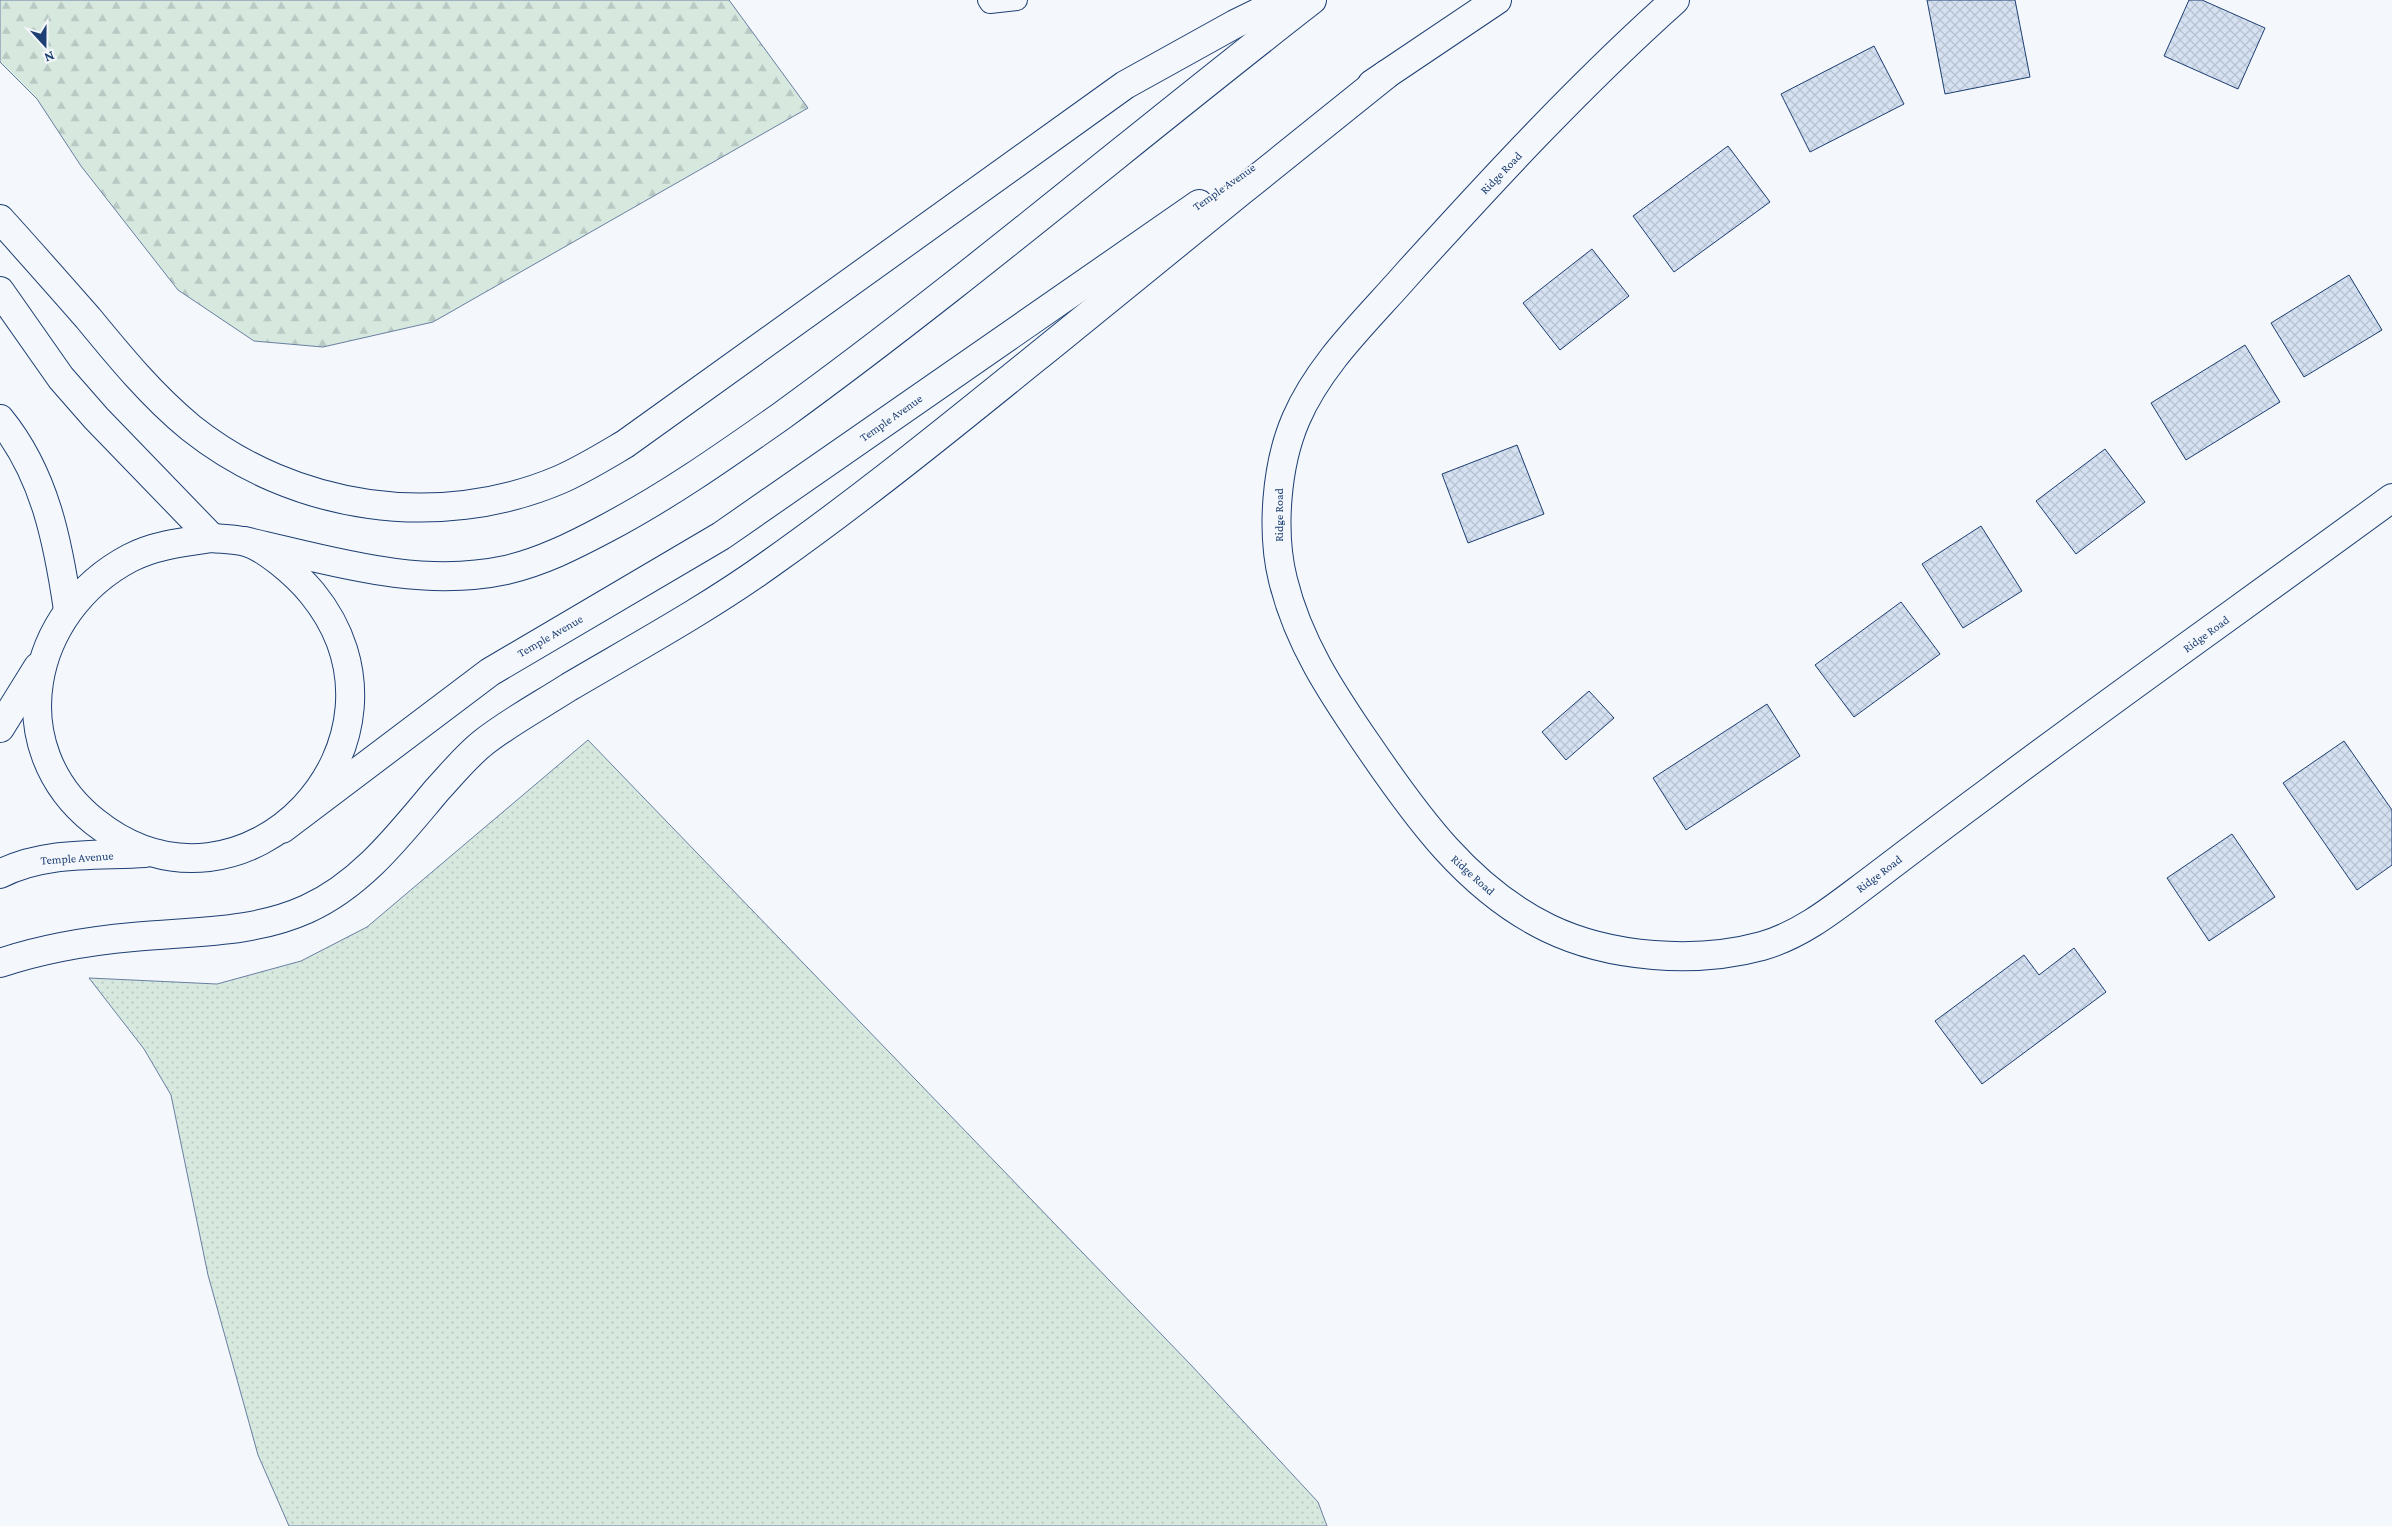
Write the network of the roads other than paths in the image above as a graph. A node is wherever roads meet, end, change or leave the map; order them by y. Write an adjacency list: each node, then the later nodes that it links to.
1 (988, 0): 2 (lane)
2 (1017, 0)
3 (1284, 0): 8 (main road)
4 (1312, 0): 13 (main road)
5 (1497, 0): 7 (main road, Temple Avenue)
6 (1675, 0): 11 (main road, Ridge Road)
7 (1387, 74): 17 (main road, Temple Avenue); 20 (main road)
8 (0, 219)
9 (0, 291): 12 (main road)
10 (0, 419): 14 (main road)
11 (2392, 498)
12 (212, 538): 13 (main road); 14 (main road)
13 (244, 541): 17 (main road)
14 (68, 610): 15 (main road)
15 (43, 660): 16 (main road); 18 (main road)
16 (0, 728)
17 (282, 829): 18 (main road)
18 (158, 853): 19 (main road, Temple Avenue)
19 (0, 874)
20 (0, 963)

